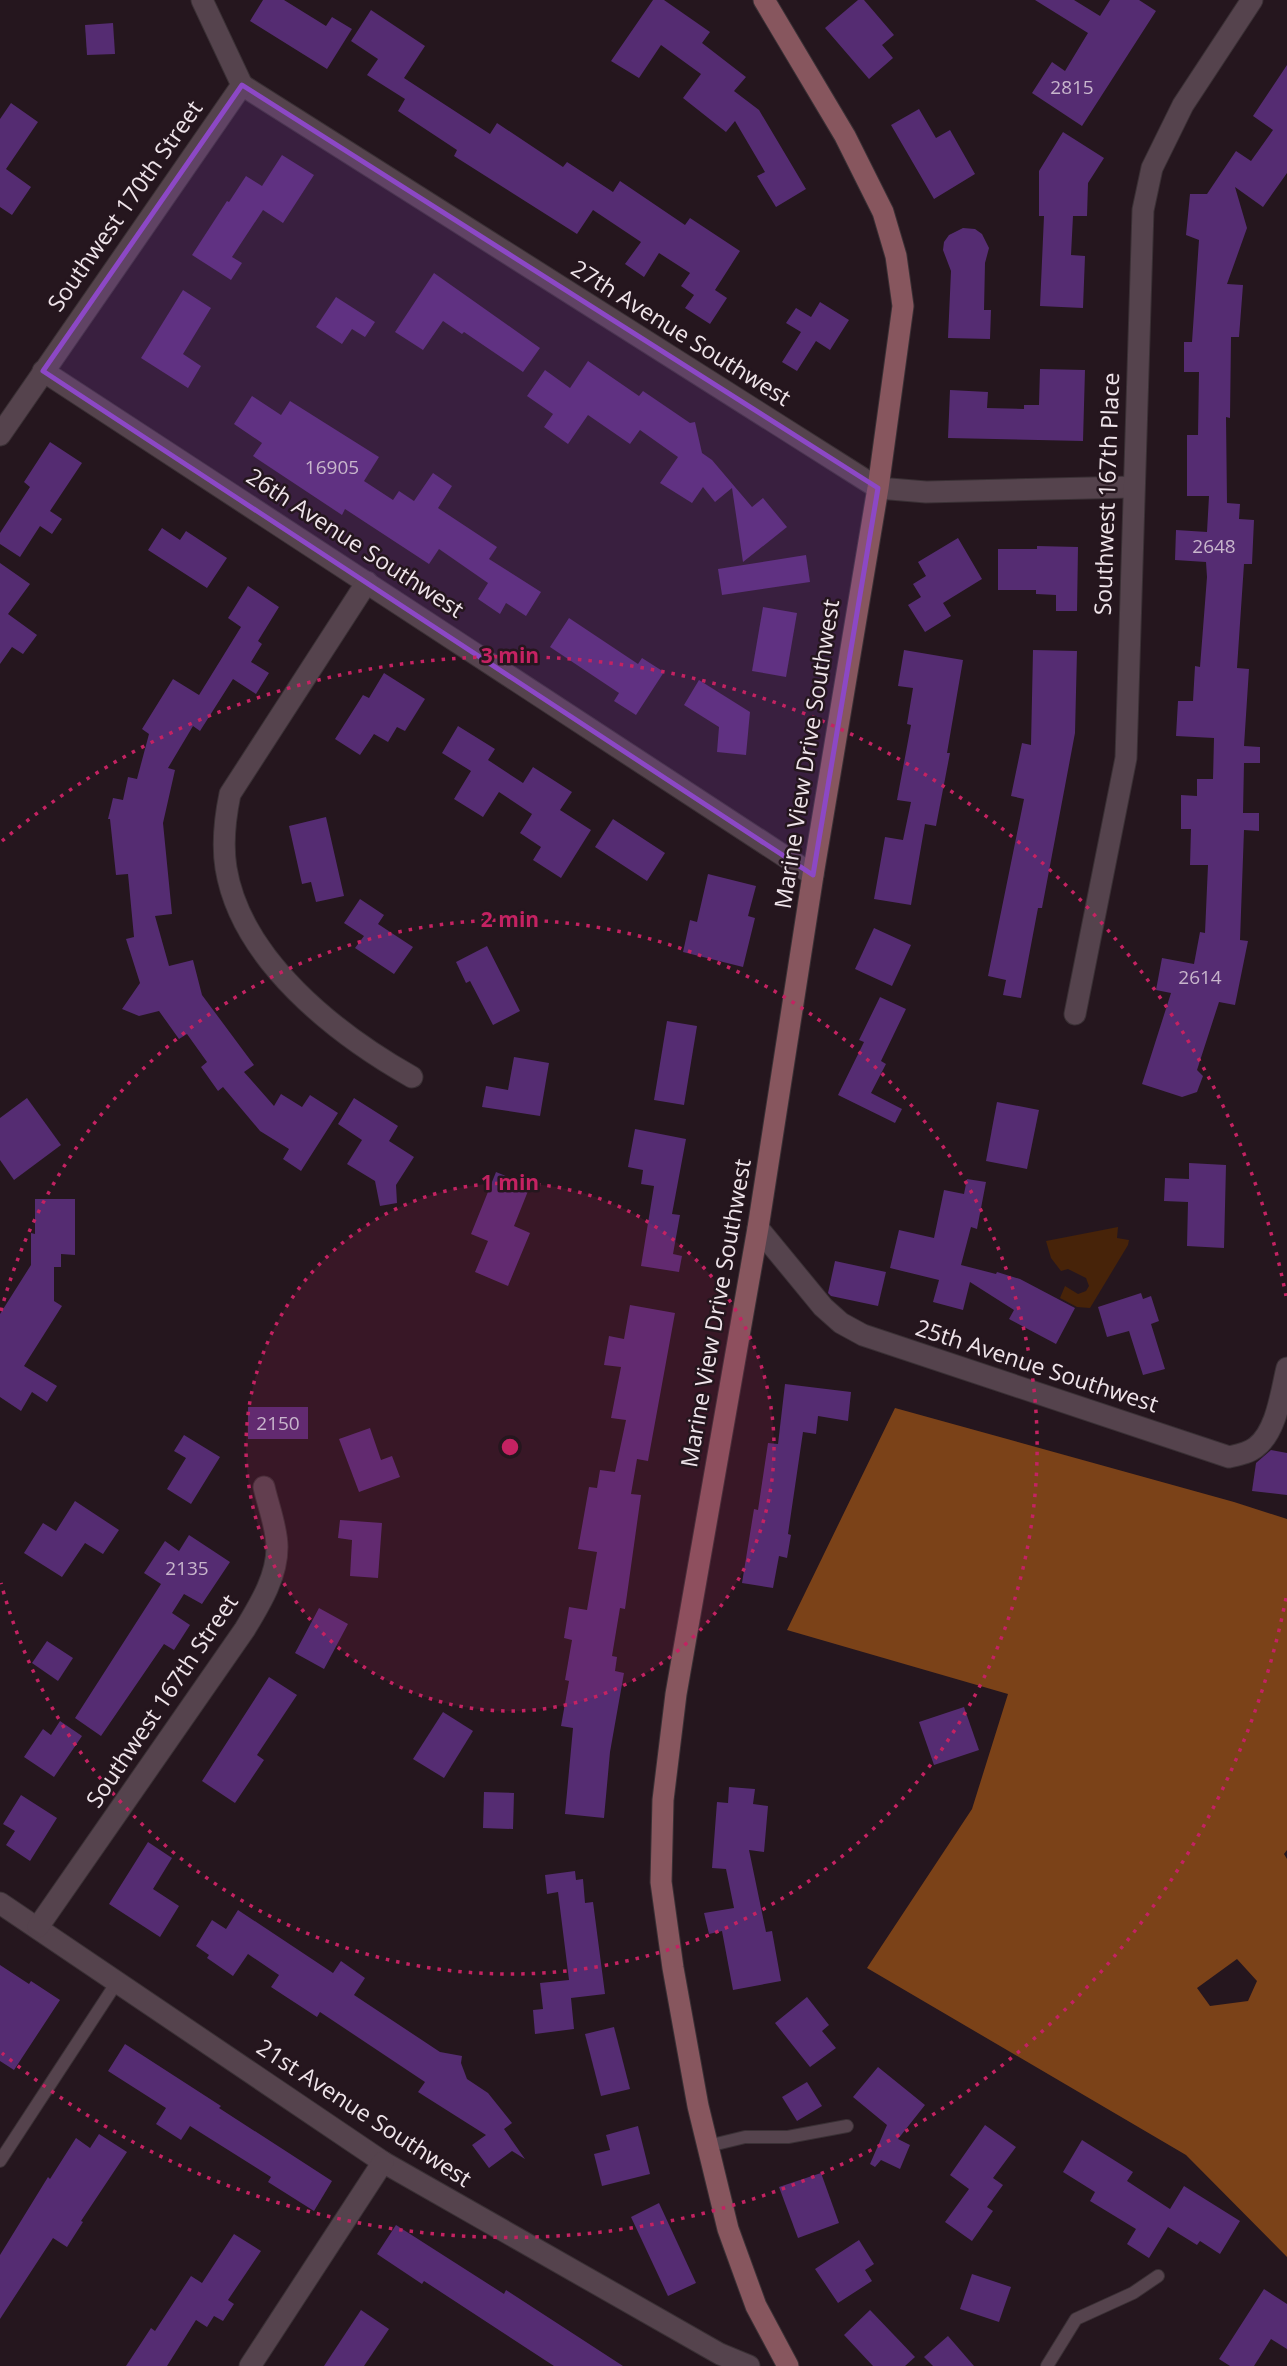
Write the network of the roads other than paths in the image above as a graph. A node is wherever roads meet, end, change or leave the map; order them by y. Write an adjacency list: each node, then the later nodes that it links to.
1 (202, 0): 4 (street)
2 (764, 0): 8 (street, Marine View Drive Southwest)
3 (1252, 0): 7 (street, Southwest 167th Place)
4 (242, 85): 5 (street, Southwest 170th Street); 8 (street, 27th Avenue Southwest)
5 (43, 371): 6 (street, Southwest 170th Street); 9 (street, 26th Avenue Southwest)
6 (0, 435)
7 (1133, 487): 8 (street, 27th Avenue Southwest); 11 (street, Southwest 167th Place)
8 (878, 488): 10 (street, Marine View Drive Southwest)
9 (367, 582): 10 (street, 26th Avenue Southwest); 12 (street)
10 (813, 875): 13 (street, Marine View Drive Southwest)
11 (1074, 1014)
12 (412, 1077)
13 (758, 1228): 14 (street, 25th Avenue Southwest); 20 (street, Marine View Drive Southwest)
14 (1287, 1368)
15 (264, 1487): 17 (street, Southwest 167th Street)
16 (0, 1903): 17 (street, 21st Avenue Southwest)
17 (38, 1927): 18 (street, 21st Avenue Southwest)
18 (117, 1982): 21 (lane); 22 (street, 21st Avenue Southwest)
19 (847, 2126): 20 (lane)
20 (708, 2146): 26 (street, Marine View Drive Southwest)
21 (0, 2161)
22 (383, 2162): 24 (street); 25 (street, 21st Avenue Southwest)
23 (1158, 2276): 27 (lane)
24 (250, 2366)
25 (749, 2366)
26 (788, 2366)
27 (1047, 2366)

